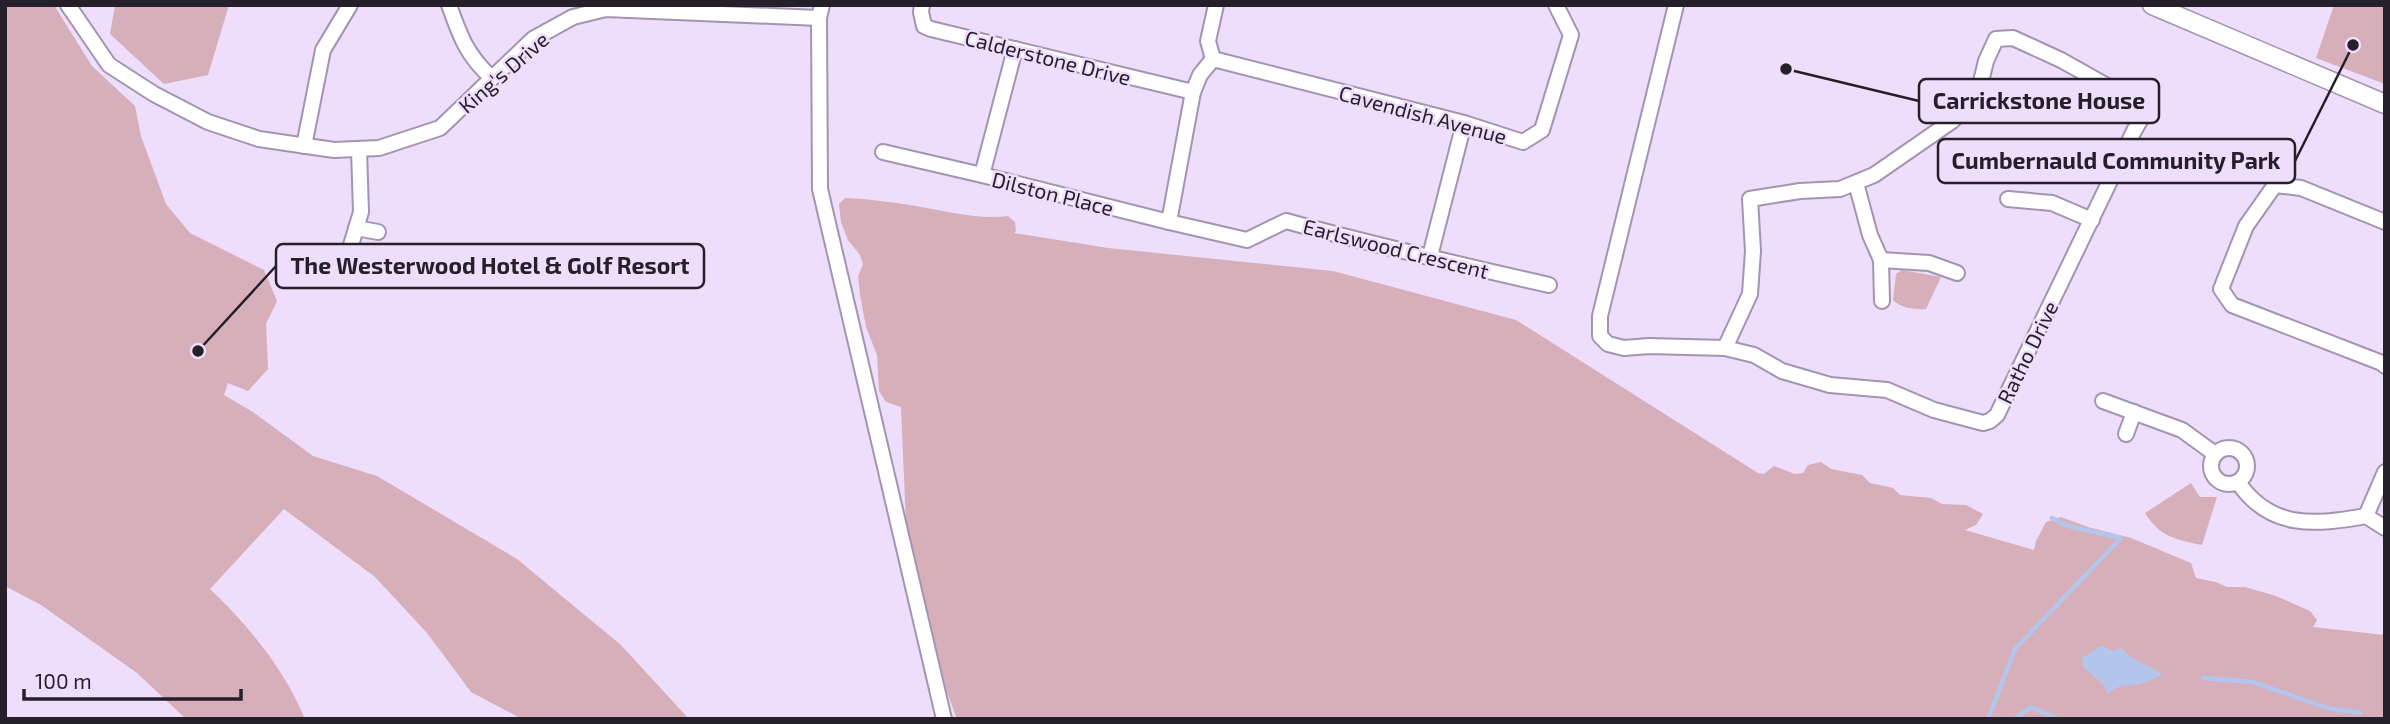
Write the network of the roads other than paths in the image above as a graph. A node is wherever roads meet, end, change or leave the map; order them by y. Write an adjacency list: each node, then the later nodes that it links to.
1 (68, 5): 16 (street, King's Drive)
2 (350, 5): 16 (street)
3 (449, 5): 12 (street)
4 (922, 5): 10 (street, Calderstone Drive)
5 (1216, 5): 11 (street)
6 (1556, 5): 15 (street, Cavendish Avenue)
7 (1676, 5): 33 (street, Ratho Drive)
8 (2152, 5): 14 (street)
9 (820, 12): 12 (street, King's Drive); 43 (street)
10 (1015, 49): 13 (street, Calderstone Drive); 19 (street, Dilston Place)
11 (1213, 59): 13 (street); 15 (street, Cavendish Avenue)
12 (492, 78): 17 (street, King's Drive)
13 (1193, 92): 23 (street)
14 (2385, 104)
15 (1464, 123): 28 (street)
16 (304, 146): 17 (street, King's Drive)
17 (359, 149): 25 (street)
18 (883, 152): 19 (street)
19 (982, 176): 23 (street, Dilston Place)
20 (1856, 183): 22 (street, Ratho Drive); 29 (street); 33 (street, Ratho Drive)
21 (2008, 199): 22 (street)
22 (2092, 220): 33 (street, Ratho Drive)
23 (1169, 222): 28 (street, Earlswood Crescent)
24 (2385, 222): 34 (street)
25 (356, 228): 26 (street); 27 (street)
26 (378, 232)
27 (351, 245)
28 (1430, 256): 31 (street, Earlswood Crescent)
29 (1881, 260): 30 (street); 32 (street)
30 (1957, 273)
31 (1549, 285)
32 (1882, 301)
33 (1725, 348)
34 (2385, 366)
35 (2103, 401): 36 (street)
36 (2134, 412): 37 (street); 38 (street)
37 (2126, 434)
38 (2215, 454): 40 (street); 40 (street)
39 (2385, 472): 41 (street)
40 (2238, 482): 41 (street)
41 (2366, 516): 42 (street)
42 (2385, 528)
43 (944, 719)

